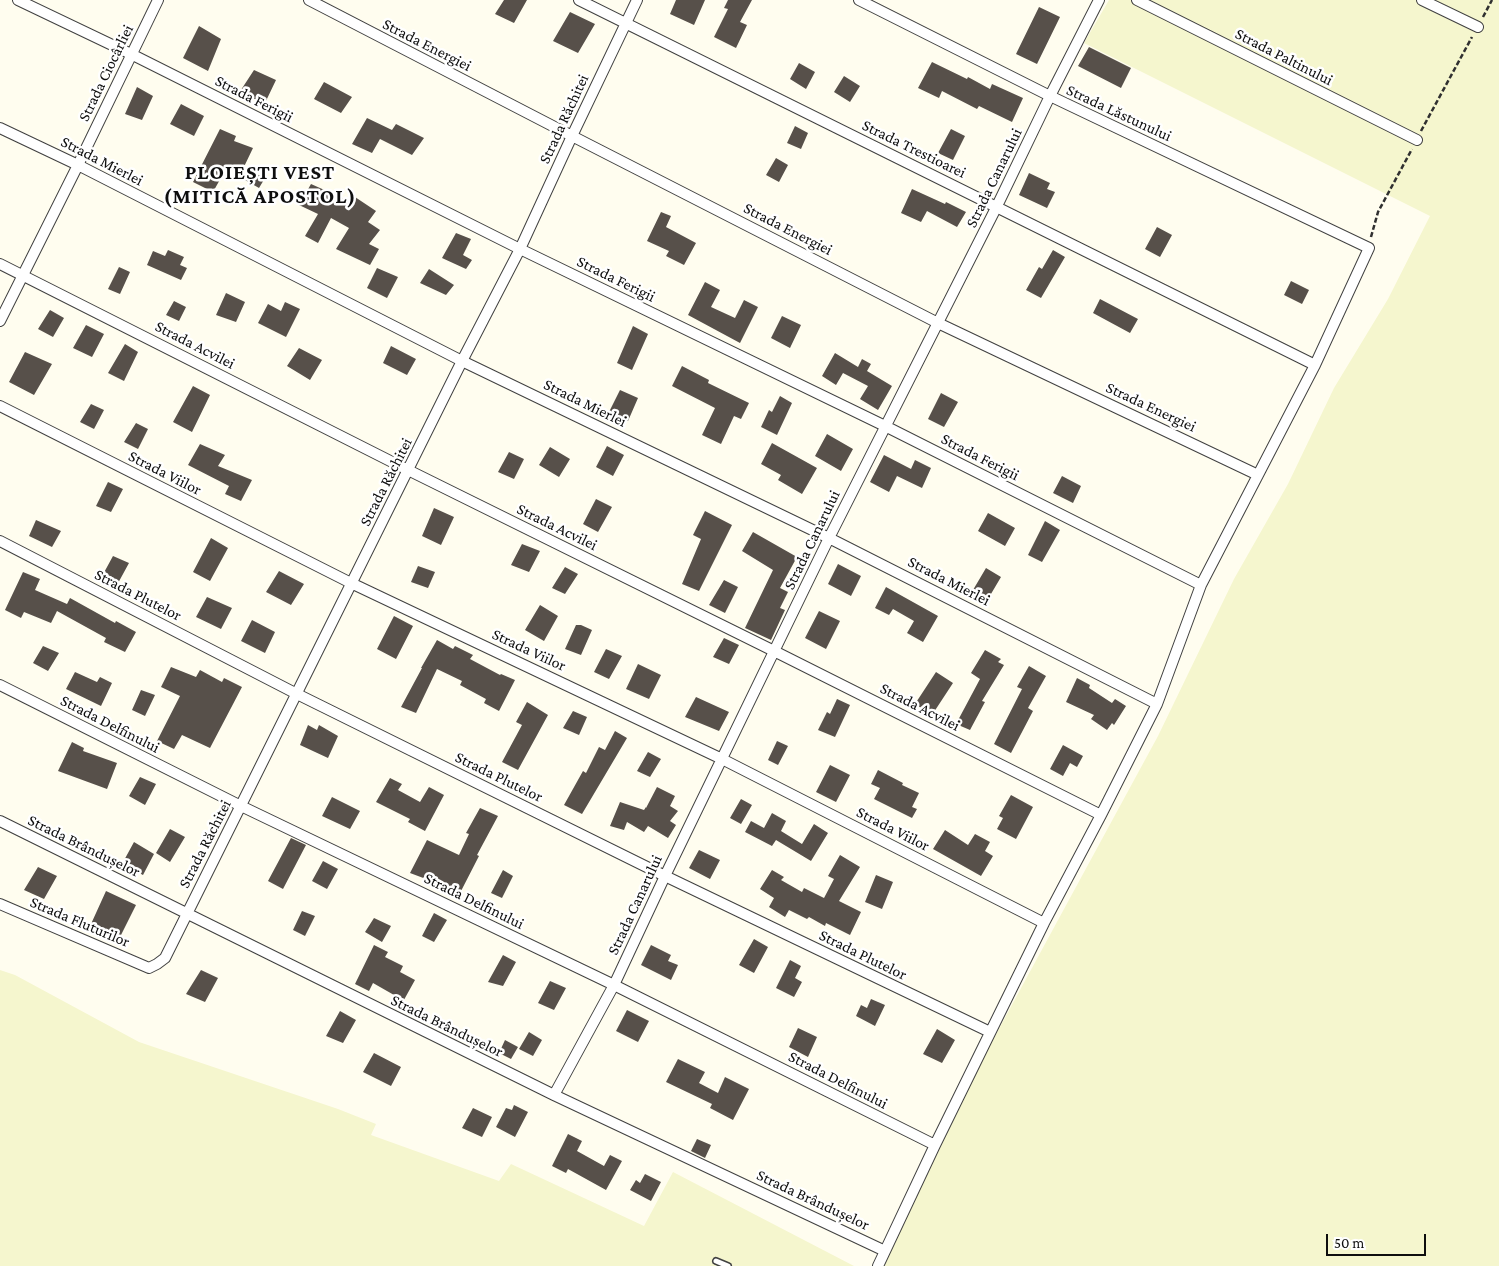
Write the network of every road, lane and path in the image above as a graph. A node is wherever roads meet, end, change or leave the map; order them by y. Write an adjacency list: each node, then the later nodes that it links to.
1 (18, 0): 13 (street, Strada Ferigii)
2 (158, 0): 13 (street, Strada Ciocârliei)
3 (309, 0): 16 (street, Strada Energiei)
4 (579, 0): 11 (street, Strada Trestioarei)
5 (637, 0): 11 (street, Strada Răchitei)
6 (859, 0): 14 (street, Strada Lăstunului)
7 (1099, 0): 14 (street, Strada Canarului)
8 (1137, 0): 17 (street, Strada Paltinului)
9 (1422, 0): 12 (street)
10 (1492, 0): 12 (path)
11 (626, 23): 16 (street, Strada Răchitei); 19 (street, Strada Trestioarei)
12 (1478, 27): 17 (path)
13 (131, 54): 18 (street, Strada Ciocârliei); 21 (street, Strada Ferigii)
14 (1050, 96): 19 (street, Strada Canarului); 20 (street, Strada Lăstunului)
15 (0, 128): 18 (street, Strada Mierlei)
16 (572, 136): 21 (street, Strada Răchitei); 25 (street, Strada Energiei)
17 (1417, 140): 20 (path)
18 (78, 165): 23 (street, Strada Ciocârliei); 26 (street, Strada Mierlei)
19 (997, 206): 25 (street, Strada Canarului); 27 (street, Strada Trestioarei)
20 (1368, 248): 27 (street)
21 (520, 249): 26 (street, Strada Răchitei); 29 (street, Strada Ferigii)
22 (0, 264): 23 (street, Strada Acvilei)
23 (23, 275): 24 (street, Strada Ciocârliei); 30 (street, Strada Acvilei)
24 (0, 321)
25 (938, 322): 29 (street, Strada Canarului); 31 (street, Strada Energiei)
26 (462, 361): 30 (street, Strada Răchitei); 32 (street, Strada Mierlei)
27 (1315, 366): 31 (street)
28 (0, 406): 34 (street, Strada Viilor)
29 (885, 426): 32 (street, Strada Canarului); 35 (street, Strada Ferigii)
30 (408, 470): 34 (street, Strada Răchitei); 36 (street, Strada Acvilei)
31 (1258, 475): 35 (street)
32 (829, 538): 36 (street, Strada Canarului); 39 (street, Strada Mierlei)
33 (0, 541): 38 (street, Strada Plutelor)
34 (351, 583): 38 (street, Strada Răchitei); 40 (street, Strada Viilor)
35 (1201, 585): 39 (street)
36 (774, 651): 40 (street, Strada Canarului); 42 (street, Strada Acvilei)
37 (0, 685): 41 (street, Strada Delfinului)
38 (297, 694): 41 (street, Strada Răchitei); 44 (street, Strada Plutelor)
39 (1157, 704): 42 (street)
40 (722, 758): 44 (street, Strada Canarului); 47 (street, Strada Viilor)
41 (241, 806): 46 (street, Strada Răchitei); 49 (street, Strada Delfinului)
42 (1101, 815): 47 (street)
43 (0, 821): 46 (street, Strada Brândușelor)
44 (665, 876): 49 (street, Strada Canarului); 50 (street, Strada Plutelor)
45 (0, 904): 48 (street, Strada Fluturilor)
46 (187, 914): 48 (street, Strada Răchitei); 51 (street, Strada Brândușelor)
47 (1044, 923): 50 (street)
48 (149, 968)
49 (614, 984): 51 (street, Strada Canarului); 52 (street, Strada Delfinului)
50 (990, 1032): 52 (street)
51 (554, 1095): 53 (street, Strada Brândușelor)
52 (934, 1145): 53 (street)
53 (885, 1251): 56 (street)
54 (716, 1261): 55 (lane)
55 (728, 1266)
56 (878, 1266)

